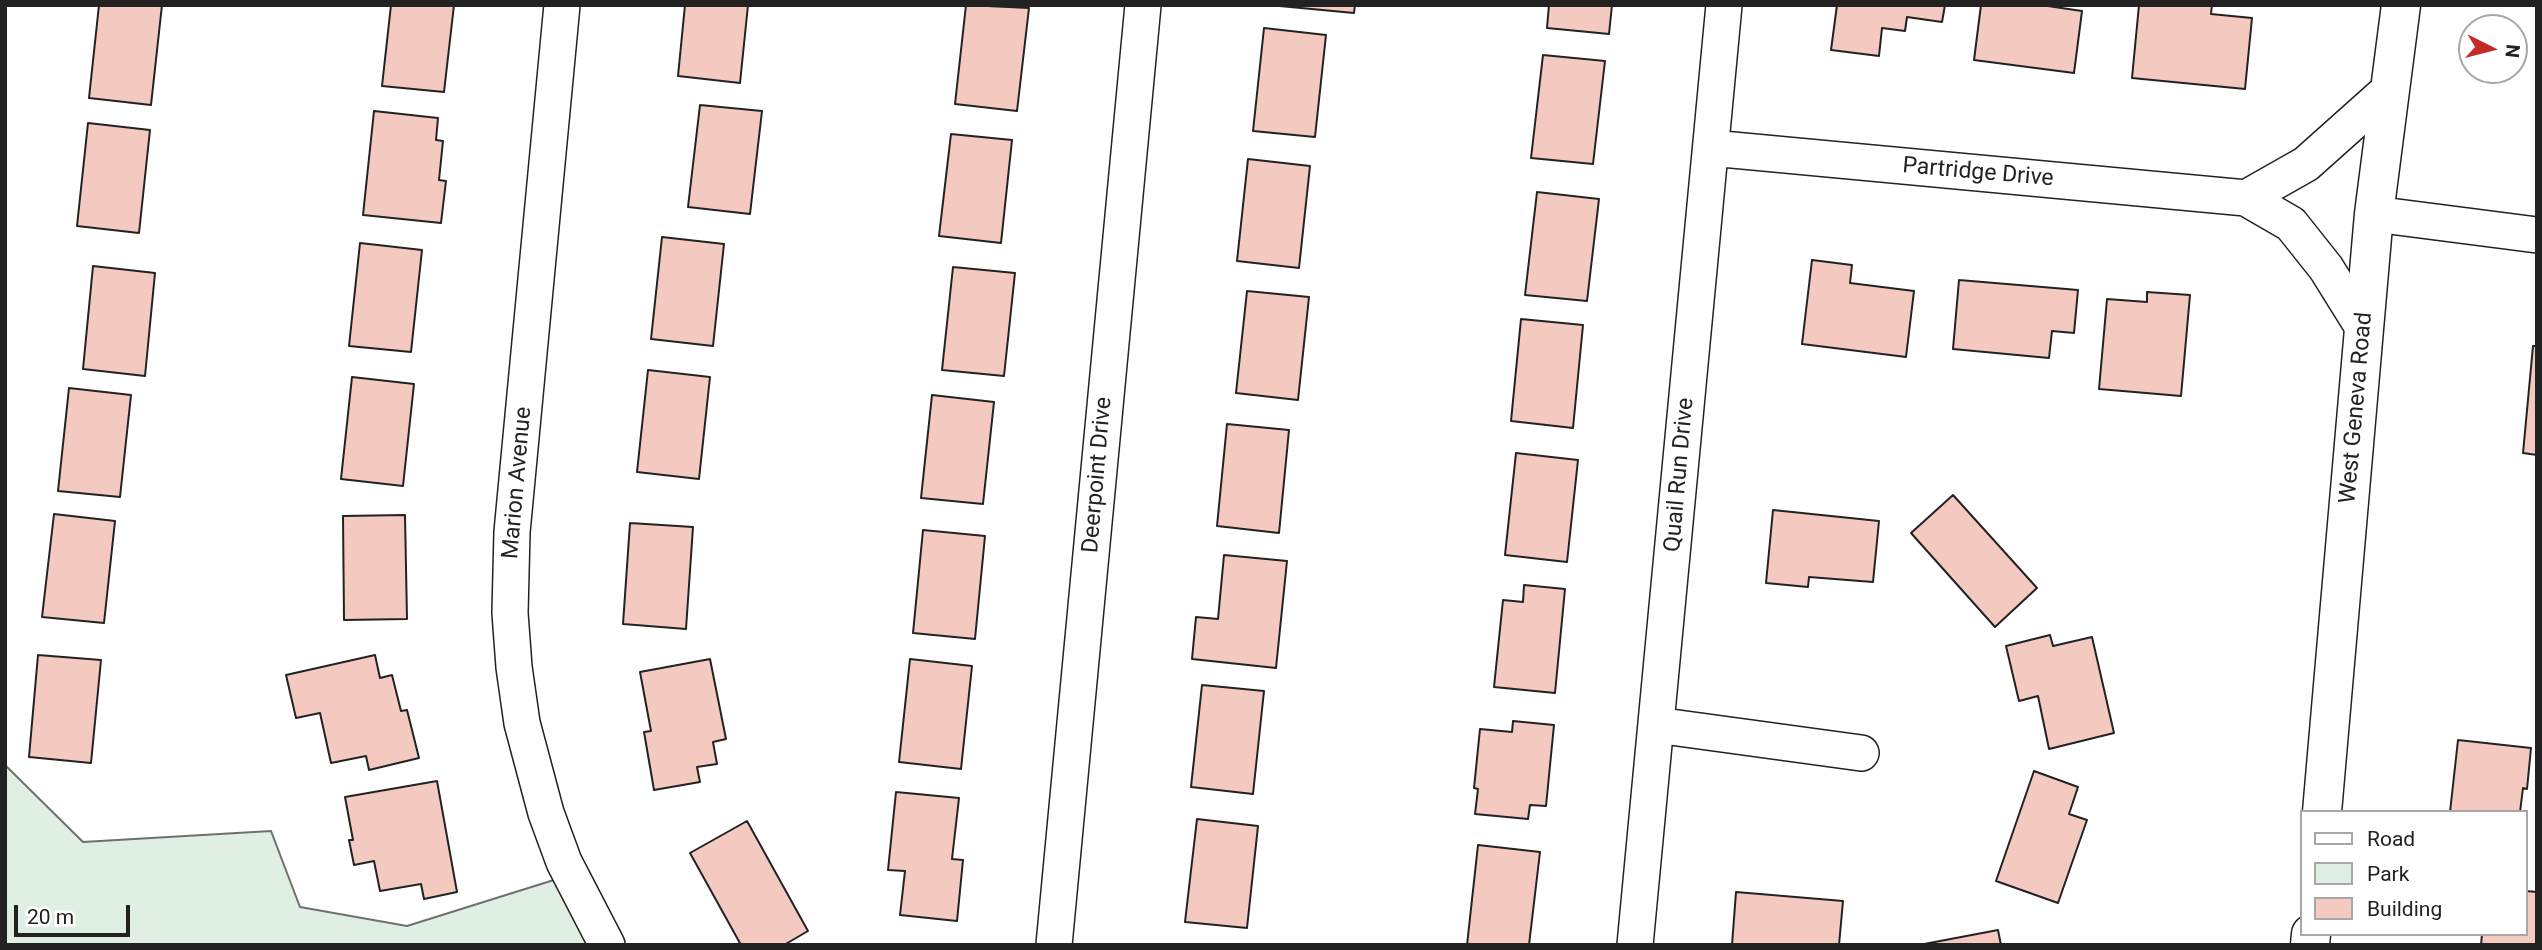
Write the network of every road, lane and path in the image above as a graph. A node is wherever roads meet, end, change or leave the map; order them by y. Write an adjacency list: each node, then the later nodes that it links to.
1 (562, 5): 14 (street, Marion Avenue)
2 (1143, 5): 15 (street, Deerpoint Drive)
3 (1724, 5): 6 (street, Quail Run Drive)
4 (2401, 5): 5 (main road, West Geneva Road)
5 (2390, 89): 7 (street); 8 (main road, West Geneva Road)
6 (1711, 148): 7 (street, Partridge Drive); 11 (street, Quail Run Drive)
7 (2246, 198): 10 (street)
8 (2374, 214): 9 (street); 10 (main road, West Geneva Road)
9 (2537, 235)
10 (2364, 329): 13 (main road, West Geneva Road)
11 (1656, 725): 12 (street); 16 (street, Quail Run Drive)
12 (1861, 753)
13 (2322, 810)
14 (607, 945)
15 (1054, 945)
16 (1635, 945)

